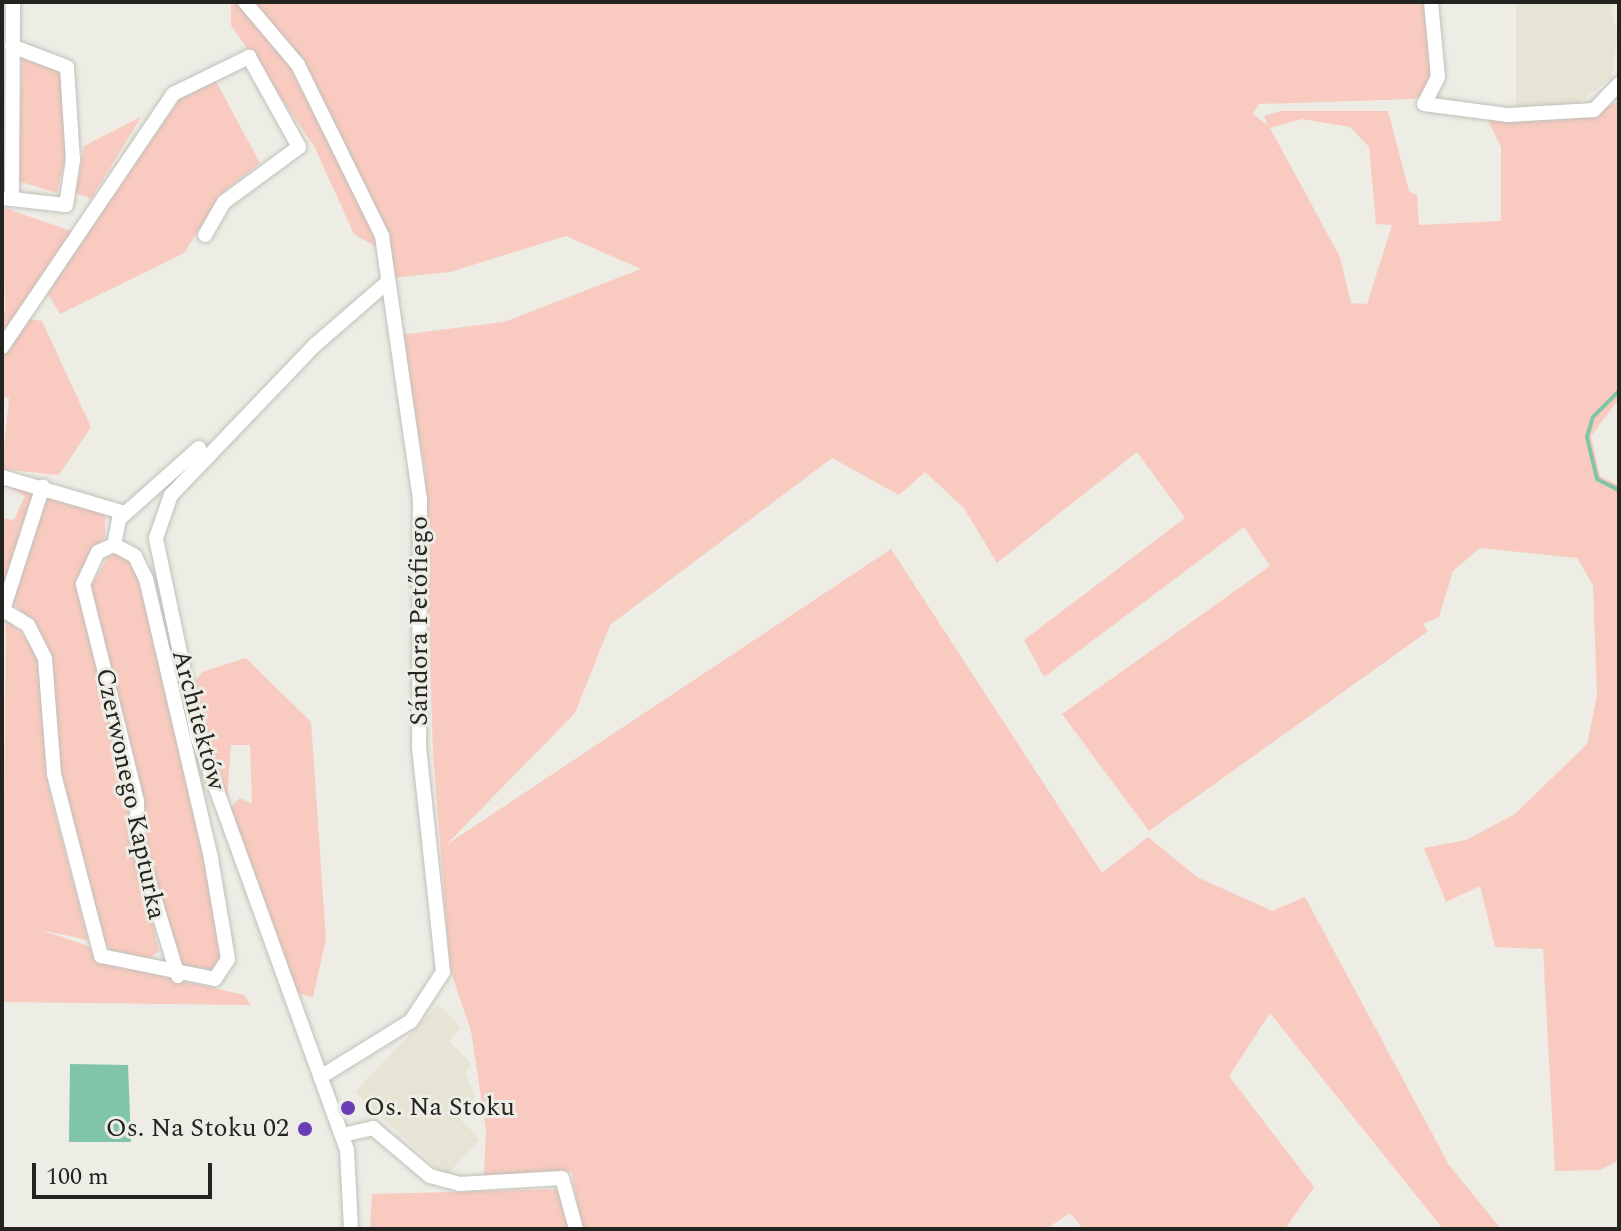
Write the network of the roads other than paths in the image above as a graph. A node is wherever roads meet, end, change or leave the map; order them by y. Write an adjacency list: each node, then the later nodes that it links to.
1 (13, 2): 4 (street)
2 (245, 2): 10 (street, Sándora Petőfiego)
3 (1431, 2): 5 (street)
4 (12, 46): 6 (street); 7 (street)
5 (1619, 84)
6 (7, 199): 7 (street)
7 (66, 205): 8 (street)
8 (90, 214): 9 (street); 11 (street)
9 (205, 235)
10 (384, 285): 21 (street, Sándora Petőfiego); 21 (street, Architektów)
11 (2, 347)
12 (199, 448): 15 (street, Czerwonego Kapturka)
13 (2, 477): 14 (street)
14 (43, 486): 15 (street); 17 (street)
15 (125, 513): 16 (street, Czerwonego Kapturka)
16 (114, 545): 18 (street, Czerwonego Kapturka); 20 (street)
17 (3, 611): 19 (street)
18 (166, 953): 19 (street, Czerwonego Kapturka); 20 (street, Czerwonego Kapturka)
19 (148, 968): 20 (street)
20 (178, 976)
21 (322, 1076): 22 (street, Architektów)
22 (343, 1135): 23 (street, Architektów); 24 (street)
23 (351, 1229)
24 (576, 1229)

